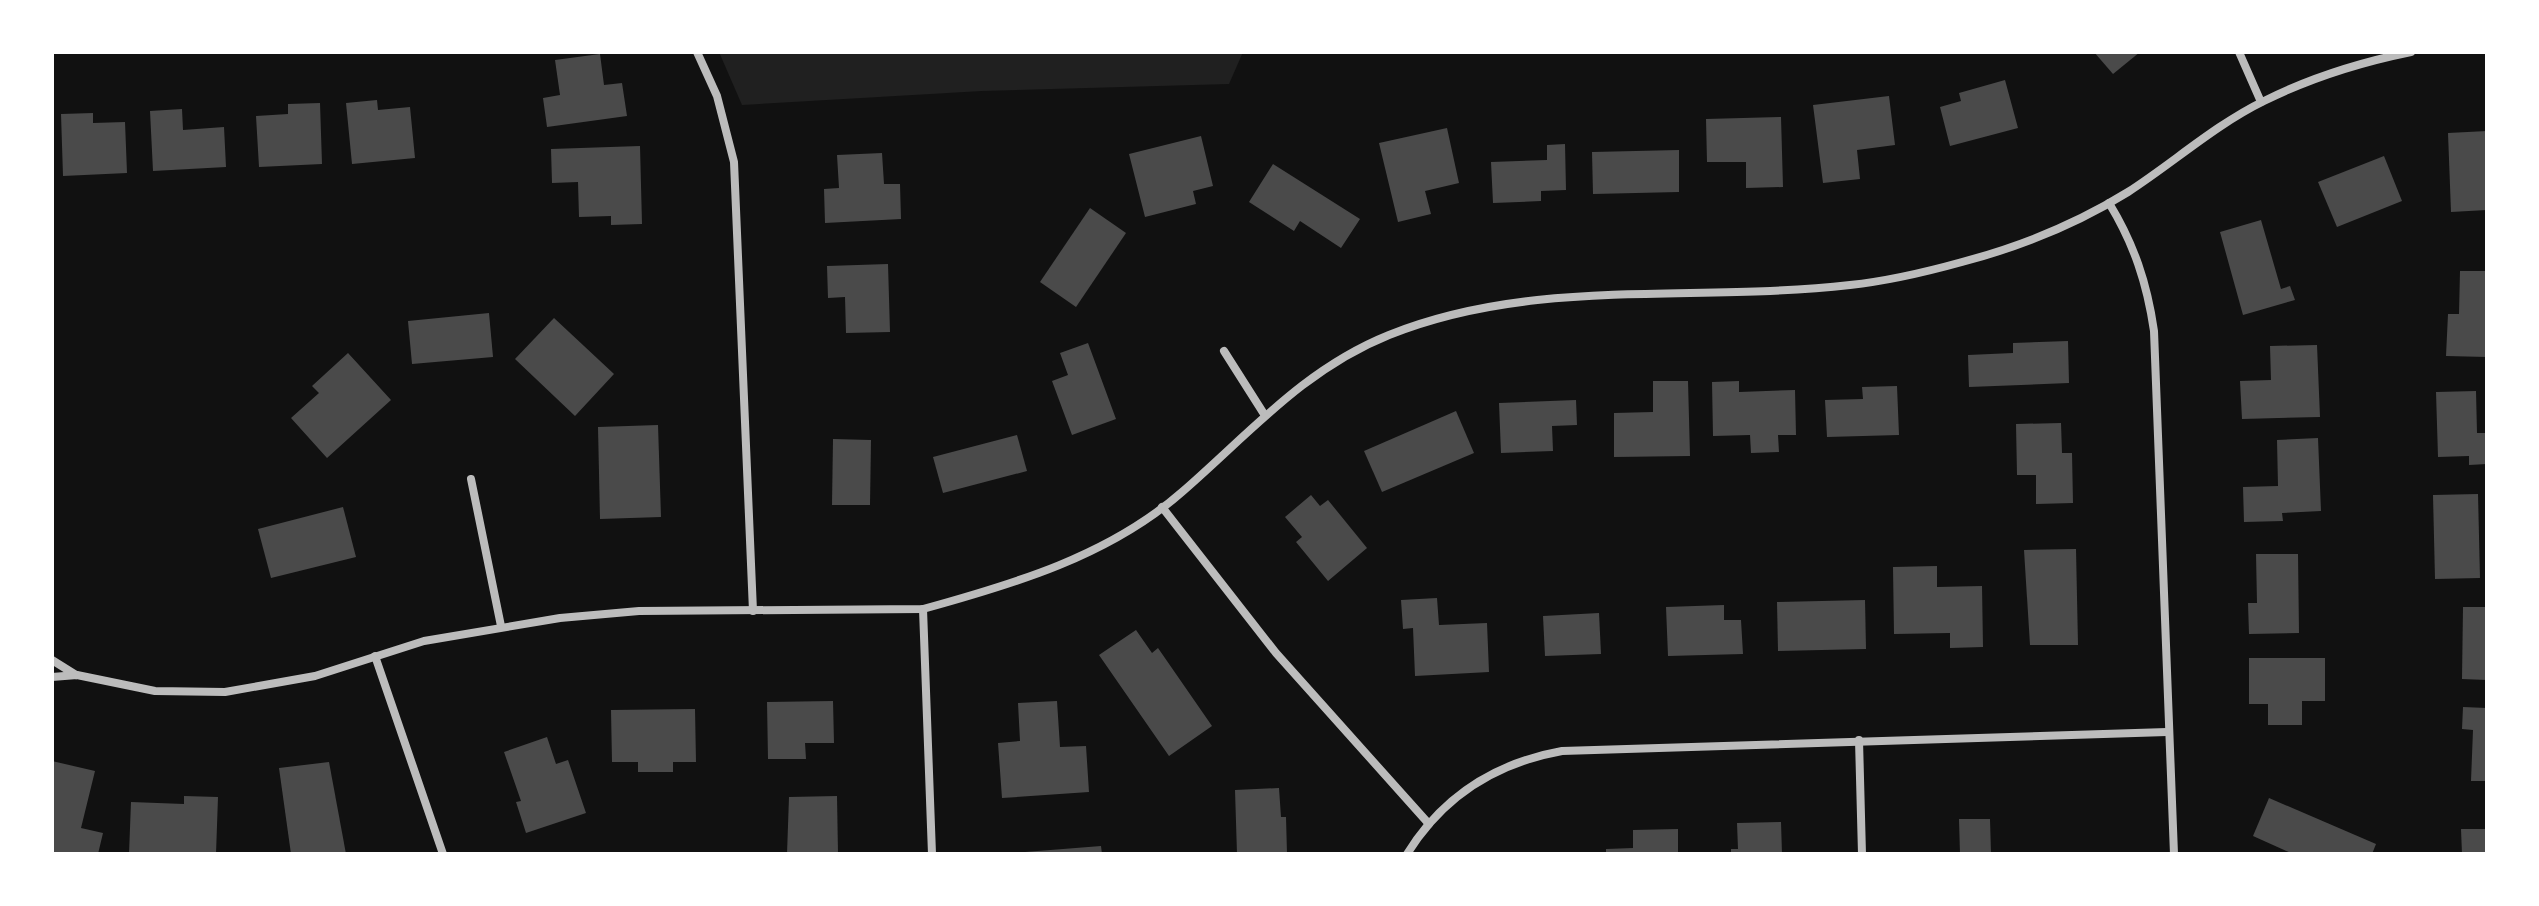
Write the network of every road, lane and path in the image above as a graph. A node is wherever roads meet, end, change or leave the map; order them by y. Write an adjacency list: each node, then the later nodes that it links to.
1 (697, 52): 11 (street)
2 (2239, 52): 4 (street)
3 (2411, 52): 4 (street)
4 (2261, 102): 5 (street)
5 (2109, 203): 7 (street); 17 (street)
6 (1224, 351): 7 (street)
7 (1264, 414): 9 (street)
8 (471, 479): 12 (street)
9 (1162, 507): 10 (street); 19 (street)
10 (923, 609): 11 (street); 21 (street)
11 (753, 611): 12 (street)
12 (501, 626): 13 (street)
13 (375, 656): 15 (street); 20 (street)
14 (52, 660): 15 (street)
15 (77, 675): 16 (street)
16 (52, 677)
17 (2167, 732): 18 (street); 24 (street)
18 (1859, 740): 19 (street); 23 (street)
19 (1429, 824): 22 (street)
20 (443, 854)
21 (932, 854)
22 (1407, 854)
23 (1862, 854)
24 (2174, 854)

